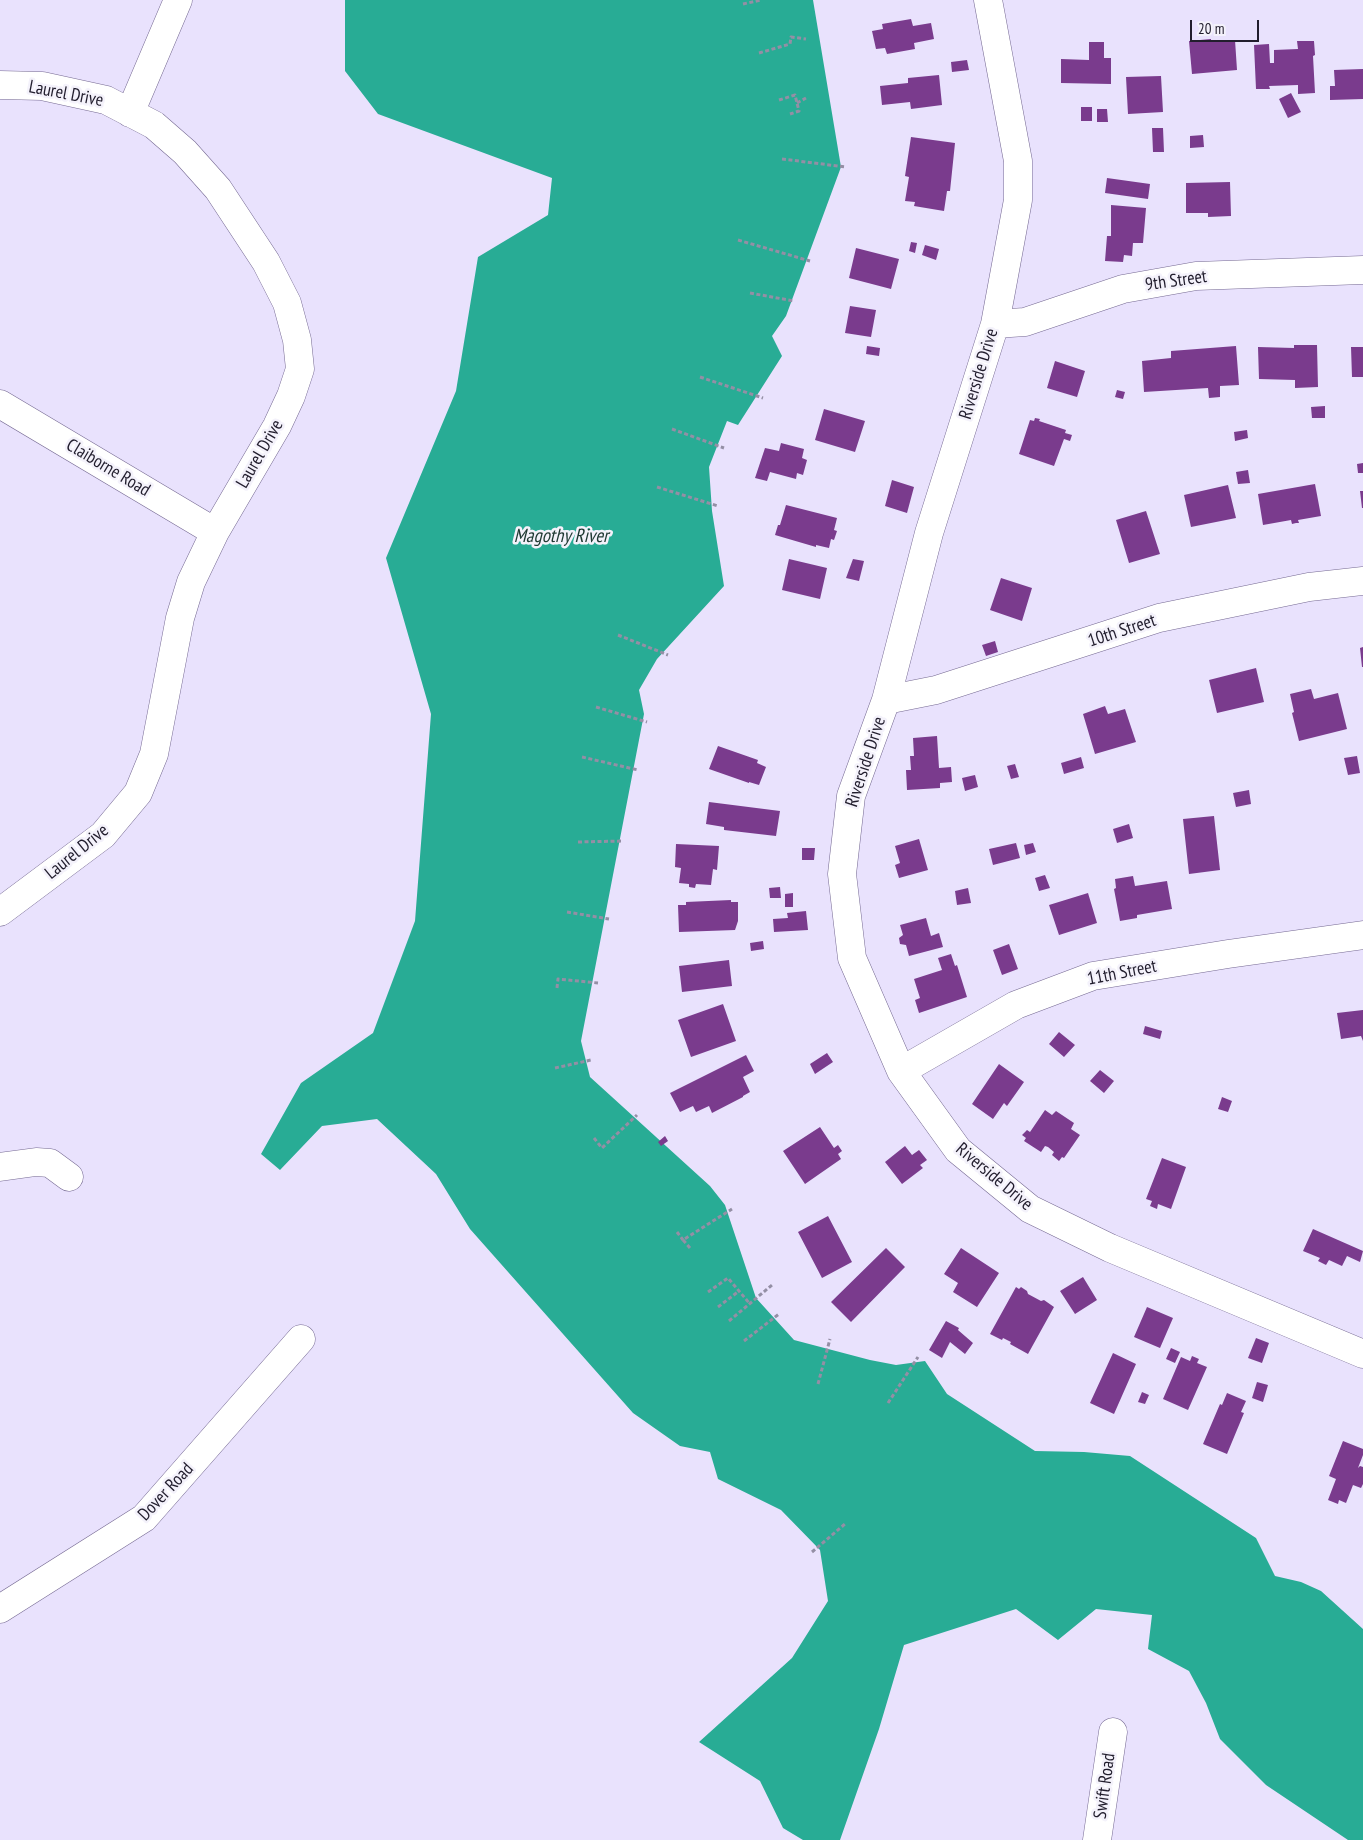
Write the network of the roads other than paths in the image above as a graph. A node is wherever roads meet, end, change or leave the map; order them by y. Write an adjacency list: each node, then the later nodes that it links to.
1 (178, 0): 4 (street)
2 (988, 0): 6 (street, Riverside Drive)
3 (0, 86): 4 (street, Laurel Drive)
4 (130, 113): 8 (street, Laurel Drive)
5 (1363, 270): 6 (street, 9th Street)
6 (995, 324): 10 (street, Riverside Drive)
7 (0, 404): 8 (street, Claiborne Road)
8 (215, 532): 11 (street, Laurel Drive)
9 (1363, 580): 10 (street, 10th Street)
10 (886, 700): 13 (street, Riverside Drive)
11 (0, 912)
12 (1363, 935): 13 (street, 11th Street)
13 (901, 1070): 17 (street, Riverside Drive)
14 (0, 1167): 15 (street)
15 (69, 1177)
16 (301, 1339): 18 (street, Dover Road)
17 (1363, 1354)
18 (0, 1609)
19 (1113, 1732): 20 (street, Swift Road)
20 (1098, 1840)

